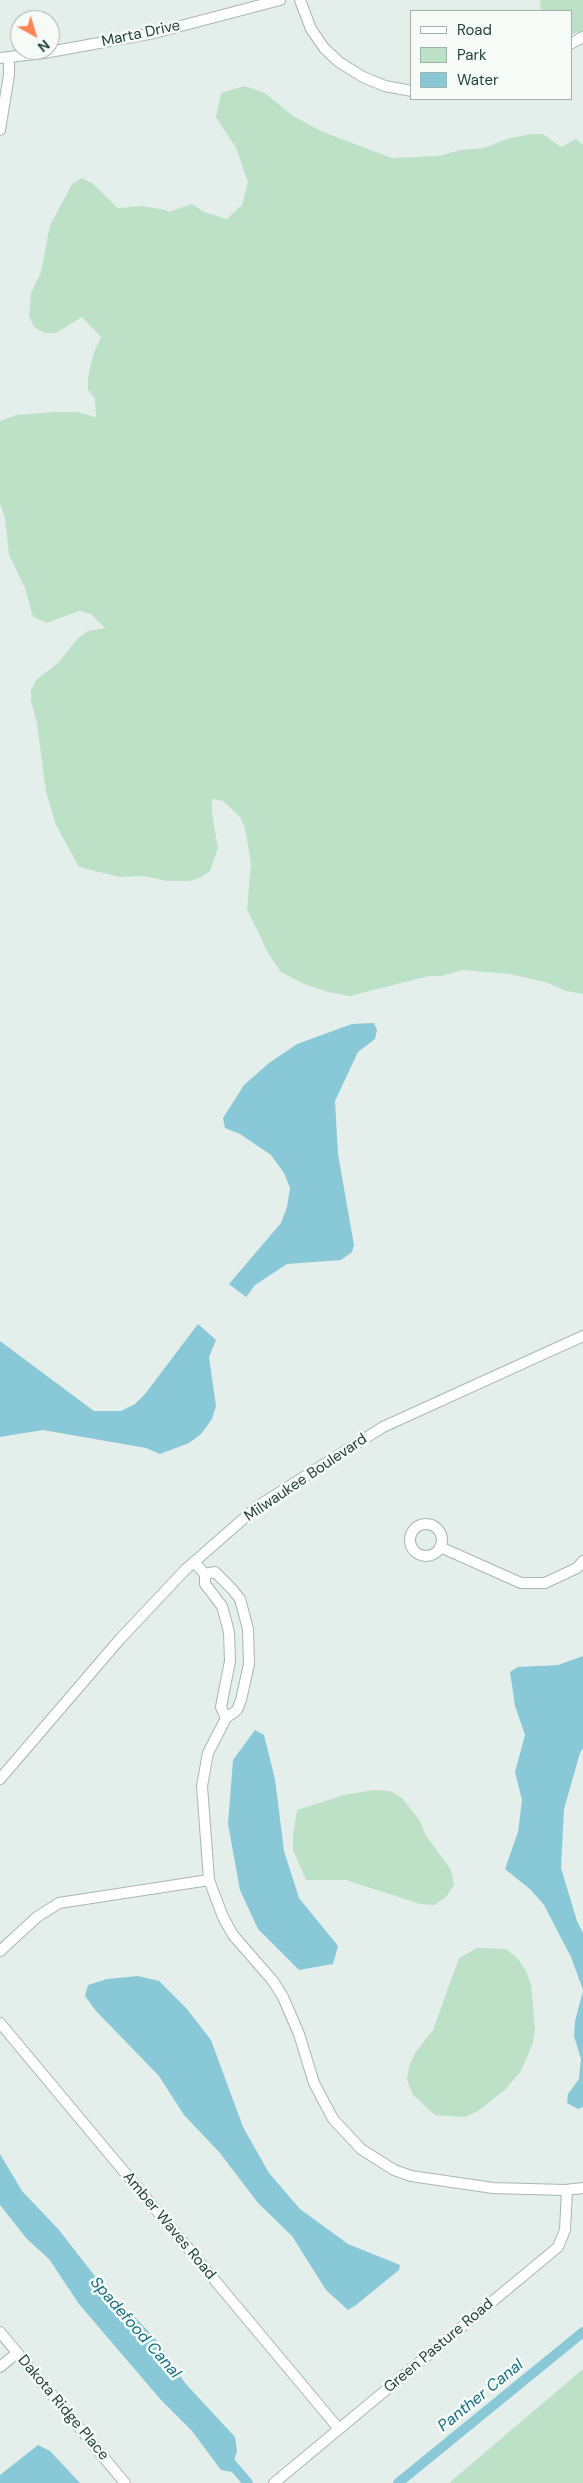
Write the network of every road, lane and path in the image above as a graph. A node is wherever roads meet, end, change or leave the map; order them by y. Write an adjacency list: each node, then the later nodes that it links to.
1 (280, 0): 3 (street, Marta Drive)
2 (300, 0): 4 (street)
3 (4, 57): 5 (street)
4 (410, 92)
5 (0, 130)
6 (583, 1336): 8 (street, Milwaukee Boulevard)
7 (440, 1547): 9 (street)
8 (194, 1562): 10 (street); 14 (street, Milwaukee Boulevard)
9 (581, 1568)
10 (205, 1574): 11 (street); 12 (street)
11 (230, 1661): 12 (street); 13 (street)
12 (249, 1664): 13 (street)
13 (226, 1718): 15 (street)
14 (0, 1779)
15 (209, 1880): 16 (street); 19 (street)
16 (0, 1951)
17 (0, 2023): 23 (street, Amber Waves Road)
18 (583, 2188): 19 (street)
19 (567, 2190): 23 (street, Green Pasture Road)
20 (0, 2332): 21 (street, Dakota Ridge Place)
21 (17, 2353): 22 (street); 24 (street, Dakota Ridge Place)
22 (0, 2367)
23 (339, 2429): 25 (street, Green Pasture Road)
24 (125, 2483)
25 (274, 2483)

